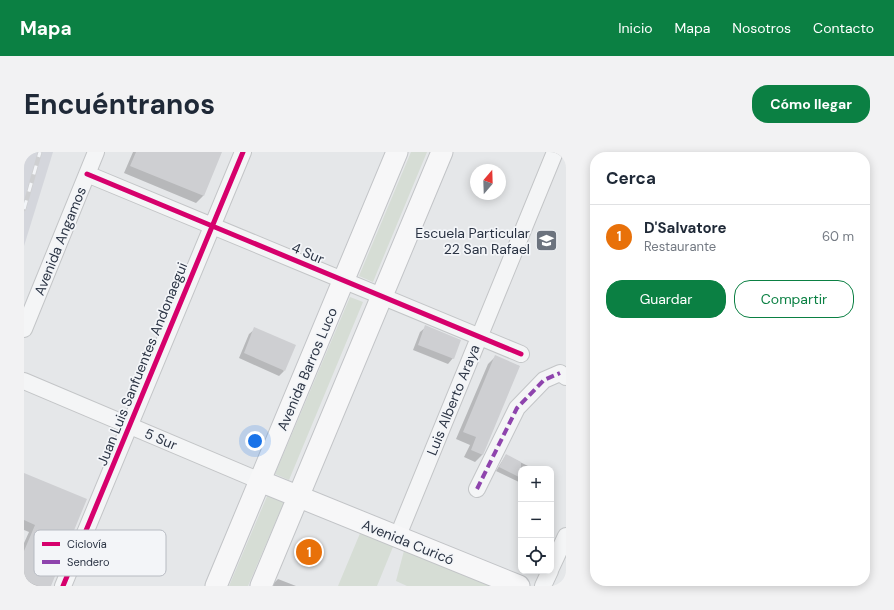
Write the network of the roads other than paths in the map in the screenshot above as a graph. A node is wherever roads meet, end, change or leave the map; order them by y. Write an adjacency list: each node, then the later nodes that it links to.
1 (96, 152): 6 (street, Avenida Angamos)
2 (243, 152): 7 (street, Juan Luis Sanfuentes Andonaegui)
3 (398, 152): 8 (main road, Avenida Barros Luco)
4 (442, 152): 9 (main road)
5 (555, 152): 11 (street, Luis Alberto Araya)
6 (87, 174): 7 (street, 4 Sur); 10 (street, Avenida Angamos)
7 (212, 226): 8 (street, 4 Sur); 15 (street, Juan Luis Sanfuentes Andonaegui)
8 (344, 281): 9 (street, 4 Sur); 16 (main road, Avenida Barros Luco)
9 (381, 297): 11 (street, 4 Sur); 18 (main road)
10 (24, 329)
11 (478, 337): 12 (street, 4 Sur); 21 (street, Luis Alberto Araya)
12 (521, 354)
13 (563, 375): 17 (street)
14 (24, 381): 15 (street, 5 Sur)
15 (130, 426): 16 (street, 5 Sur); 19 (street, Juan Luis Sanfuentes Andonaegui)
16 (260, 481): 18 (main road, 5 Sur); 26 (main road, Avenida Barros Luco)
17 (477, 489)
18 (298, 497): 21 (main road, Avenida Curicó); 27 (main road)
19 (86, 530)
20 (566, 536): 22 (street)
21 (397, 538): 28 (main road, Avenida Curicó)
22 (554, 562)
23 (549, 574): 29 (street)
24 (67, 576): 25 (street, Juan Luis Sanfuentes Andonaegui)
25 (63, 586)
26 (216, 586)
27 (261, 586)
28 (519, 586)
29 (543, 586)

